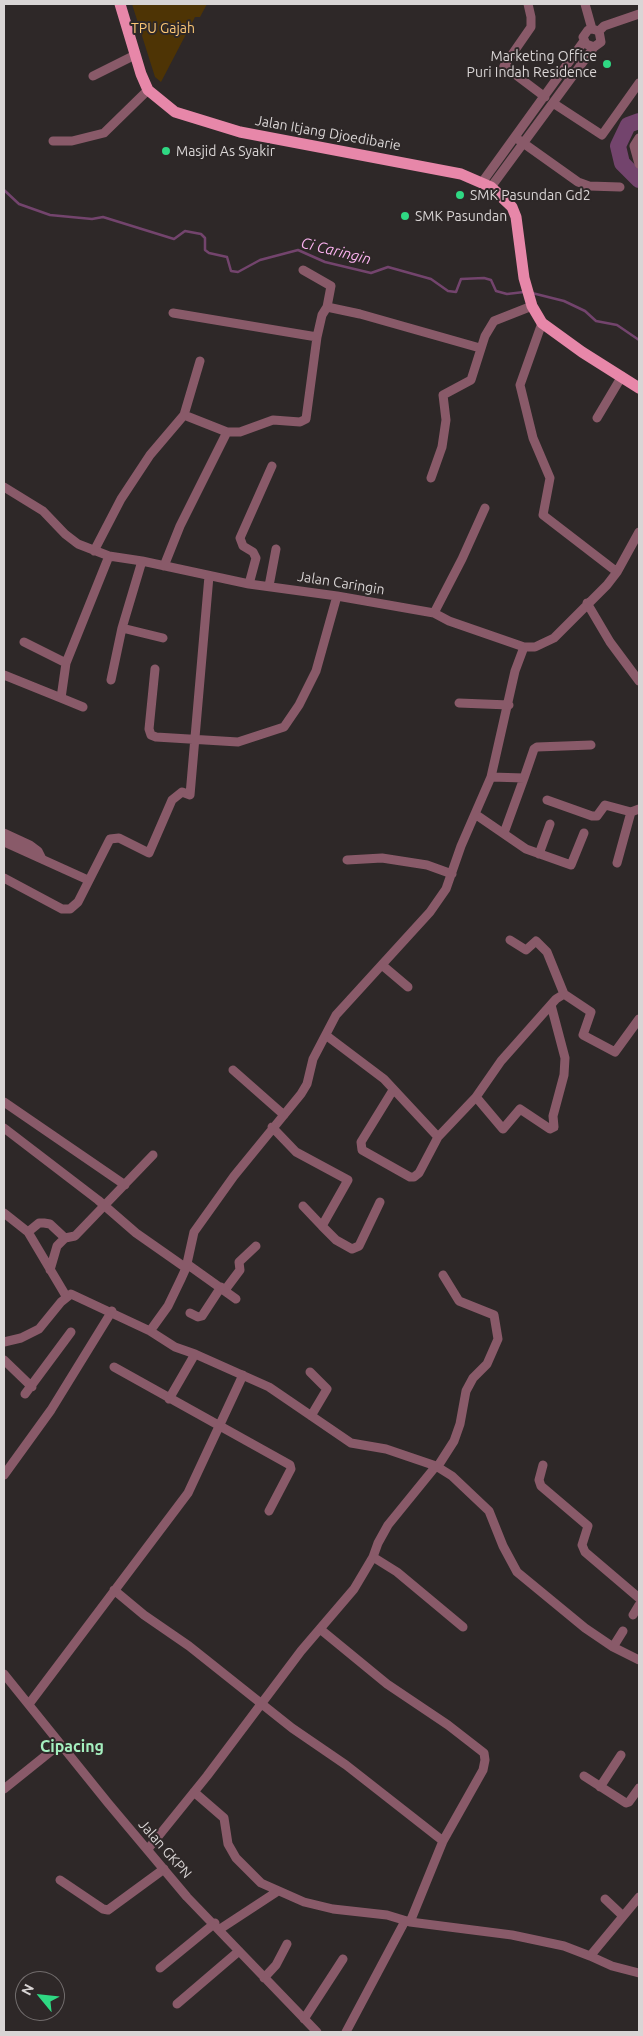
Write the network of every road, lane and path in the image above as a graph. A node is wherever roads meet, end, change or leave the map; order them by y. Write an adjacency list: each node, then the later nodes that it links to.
1 (120, 4): 9 (main road)
2 (528, 4): 13 (street)
3 (585, 4): 6 (street)
4 (637, 4): 5 (street)
5 (639, 12): 6 (street)
6 (595, 30): 7 (street); 8 (street)
7 (584, 41): 8 (street); 13 (street)
8 (594, 47): 14 (street)
9 (135, 55): 10 (street); 12 (main road)
10 (93, 76)
11 (639, 83): 14 (street)
12 (148, 90): 17 (street); 20 (main road, Jalan Itjang Djoedibarie)
13 (545, 97): 15 (street)
14 (553, 103): 18 (street)
15 (515, 136): 18 (street); 20 (street)
16 (639, 138): 19 (street)
17 (53, 141)
18 (523, 143): 20 (street); 21 (street)
19 (639, 164)
20 (487, 184): 23 (main road, Jalan Itjang Djoedibarie)
21 (620, 187)
22 (303, 270): 24 (street)
23 (531, 302): 26 (main road, Jalan Itjang Djoedibarie); 28 (street)
24 (327, 307): 27 (street); 28 (street)
25 (173, 313): 27 (street)
26 (542, 323): 30 (main road); 45 (street)
27 (317, 337): 34 (street)
28 (480, 348): 36 (street)
29 (200, 361): 32 (street)
30 (622, 376): 31 (main road); 33 (street)
31 (639, 388)
32 (184, 415): 34 (street); 41 (street)
33 (597, 418)
34 (227, 432): 44 (street)
35 (272, 466): 47 (street)
36 (430, 478)
37 (4, 487): 41 (street, Jalan Caringin)
38 (485, 508): 51 (street)
39 (639, 532): 45 (street)
40 (276, 549): 48 (street)
41 (94, 551): 42 (street, Jalan Caringin)
42 (109, 556): 43 (street, Jalan Caringin); 56 (street)
43 (142, 561): 44 (street, Jalan Caringin); 52 (street)
44 (164, 566): 46 (street, Jalan Caringin)
45 (617, 572): 50 (street)
46 (209, 576): 47 (street, Jalan Caringin); 65 (street)
47 (249, 584): 48 (street, Jalan Caringin)
48 (269, 586): 49 (street, Jalan Caringin)
49 (337, 596): 51 (street, Jalan Caringin); 65 (street)
50 (587, 603): 55 (street); 60 (street)
51 (434, 613): 55 (street, Jalan Caringin)
52 (122, 628): 53 (street); 59 (street)
53 (163, 638)
54 (24, 642): 56 (street)
55 (524, 647): 63 (street)
56 (66, 663): 61 (street)
57 (155, 668): 65 (street)
58 (4, 675): 61 (street)
59 (111, 680)
60 (639, 681)
61 (61, 698): 64 (street)
62 (459, 703): 63 (street)
63 (509, 705): 67 (street)
64 (84, 707)
65 (194, 740): 83 (street)
66 (590, 745): 68 (street)
67 (491, 777): 68 (street); 71 (street)
68 (524, 778): 75 (street)
69 (547, 800): 70 (street)
70 (635, 811): 80 (street)
71 (475, 814): 75 (street); 81 (street)
72 (550, 824): 77 (street)
73 (584, 832): 77 (street)
74 (4, 833): 78 (street)
75 (504, 833): 77 (street)
76 (4, 842): 78 (street)
77 (539, 854)
78 (42, 859): 83 (street)
79 (347, 860): 81 (street)
80 (617, 863)
81 (452, 874): 85 (street)
82 (4, 878): 83 (street)
83 (88, 880)
84 (510, 940): 87 (street)
85 (382, 965): 86 (street); 90 (street)
86 (408, 987)
87 (564, 994): 88 (street); 89 (street)
88 (551, 1005): 93 (street); 93 (street)
89 (639, 1019)
90 (327, 1036): 92 (street); 95 (street)
91 (232, 1070): 95 (street)
92 (393, 1090): 98 (street); 98 (street)
93 (476, 1098): 98 (street)
94 (4, 1102): 100 (street)
95 (284, 1115): 96 (street)
96 (272, 1127): 105 (street); 109 (street)
97 (4, 1128): 102 (street)
98 (438, 1137)
99 (153, 1155): 100 (street)
100 (125, 1185): 102 (street)
101 (380, 1202): 105 (street)
102 (105, 1206): 107 (street); 109 (street)
103 (303, 1206): 105 (street)
104 (4, 1213): 106 (street)
105 (322, 1226)
106 (28, 1232): 107 (street); 110 (street)
107 (65, 1238): 110 (street)
108 (256, 1246): 112 (street)
109 (186, 1266): 112 (street); 117 (street)
110 (50, 1270): 113 (street)
111 (443, 1275): 131 (street)
112 (223, 1288): 114 (street); 116 (street)
113 (66, 1296): 115 (street); 119 (street)
114 (236, 1299)
115 (112, 1311): 117 (street); 132 (street)
116 (190, 1313)
117 (150, 1331): 120 (street)
118 (71, 1332): 125 (street)
119 (4, 1342)
120 (195, 1354): 124 (street); 127 (street)
121 (4, 1360): 125 (street)
122 (114, 1368): 127 (street)
123 (310, 1372): 128 (street)
124 (243, 1375): 128 (street); 129 (street)
125 (32, 1387): 126 (street)
126 (25, 1394)
127 (170, 1399): 129 (street)
128 (311, 1416): 131 (street)
129 (218, 1426): 133 (street); 135 (street)
130 (543, 1465): 136 (street)
131 (437, 1466): 134 (street); 142 (street)
132 (4, 1475)
133 (269, 1511)
134 (373, 1557): 139 (street); 140 (street)
135 (114, 1590): 145 (street); 146 (street)
136 (639, 1598)
137 (639, 1605): 138 (street)
138 (633, 1615)
139 (463, 1627)
140 (320, 1628): 145 (street); 154 (street)
141 (623, 1631): 142 (street)
142 (613, 1647): 143 (street)
143 (639, 1660)
144 (4, 1674): 146 (street, Jalan GKPN)
145 (261, 1702): 153 (street); 154 (street)
146 (28, 1704): 147 (street, Jalan GKPN)
147 (60, 1744): 152 (street); 155 (street, Jalan GKPN)
148 (622, 1755): 150 (street)
149 (584, 1776): 150 (street)
150 (600, 1786): 151 (street)
151 (639, 1788)
152 (4, 1789)
153 (194, 1792): 155 (street); 158 (street)
154 (442, 1842): 162 (street)
155 (148, 1850): 156 (street, Jalan GKPN)
156 (164, 1869): 157 (street); 163 (street, Jalan GKPN)
157 (60, 1880)
158 (278, 1891): 162 (street); 163 (street)
159 (639, 1897): 161 (street)
160 (605, 1899): 161 (street)
161 (623, 1916): 166 (street)
162 (407, 1922): 166 (street); 174 (street)
163 (217, 1926): 165 (street, Jalan GKPN); 168 (street)
164 (287, 1944): 170 (street)
165 (239, 1951): 170 (street, Jalan GKPN); 171 (street)
166 (590, 1956): 169 (street)
167 (343, 1958): 172 (street)
168 (160, 1968)
169 (639, 1973)
170 (264, 1978): 172 (street, Jalan GKPN)
171 (177, 2004)
172 (304, 2019): 173 (street, Jalan GKPN)
173 (318, 2032)
174 (346, 2032)

